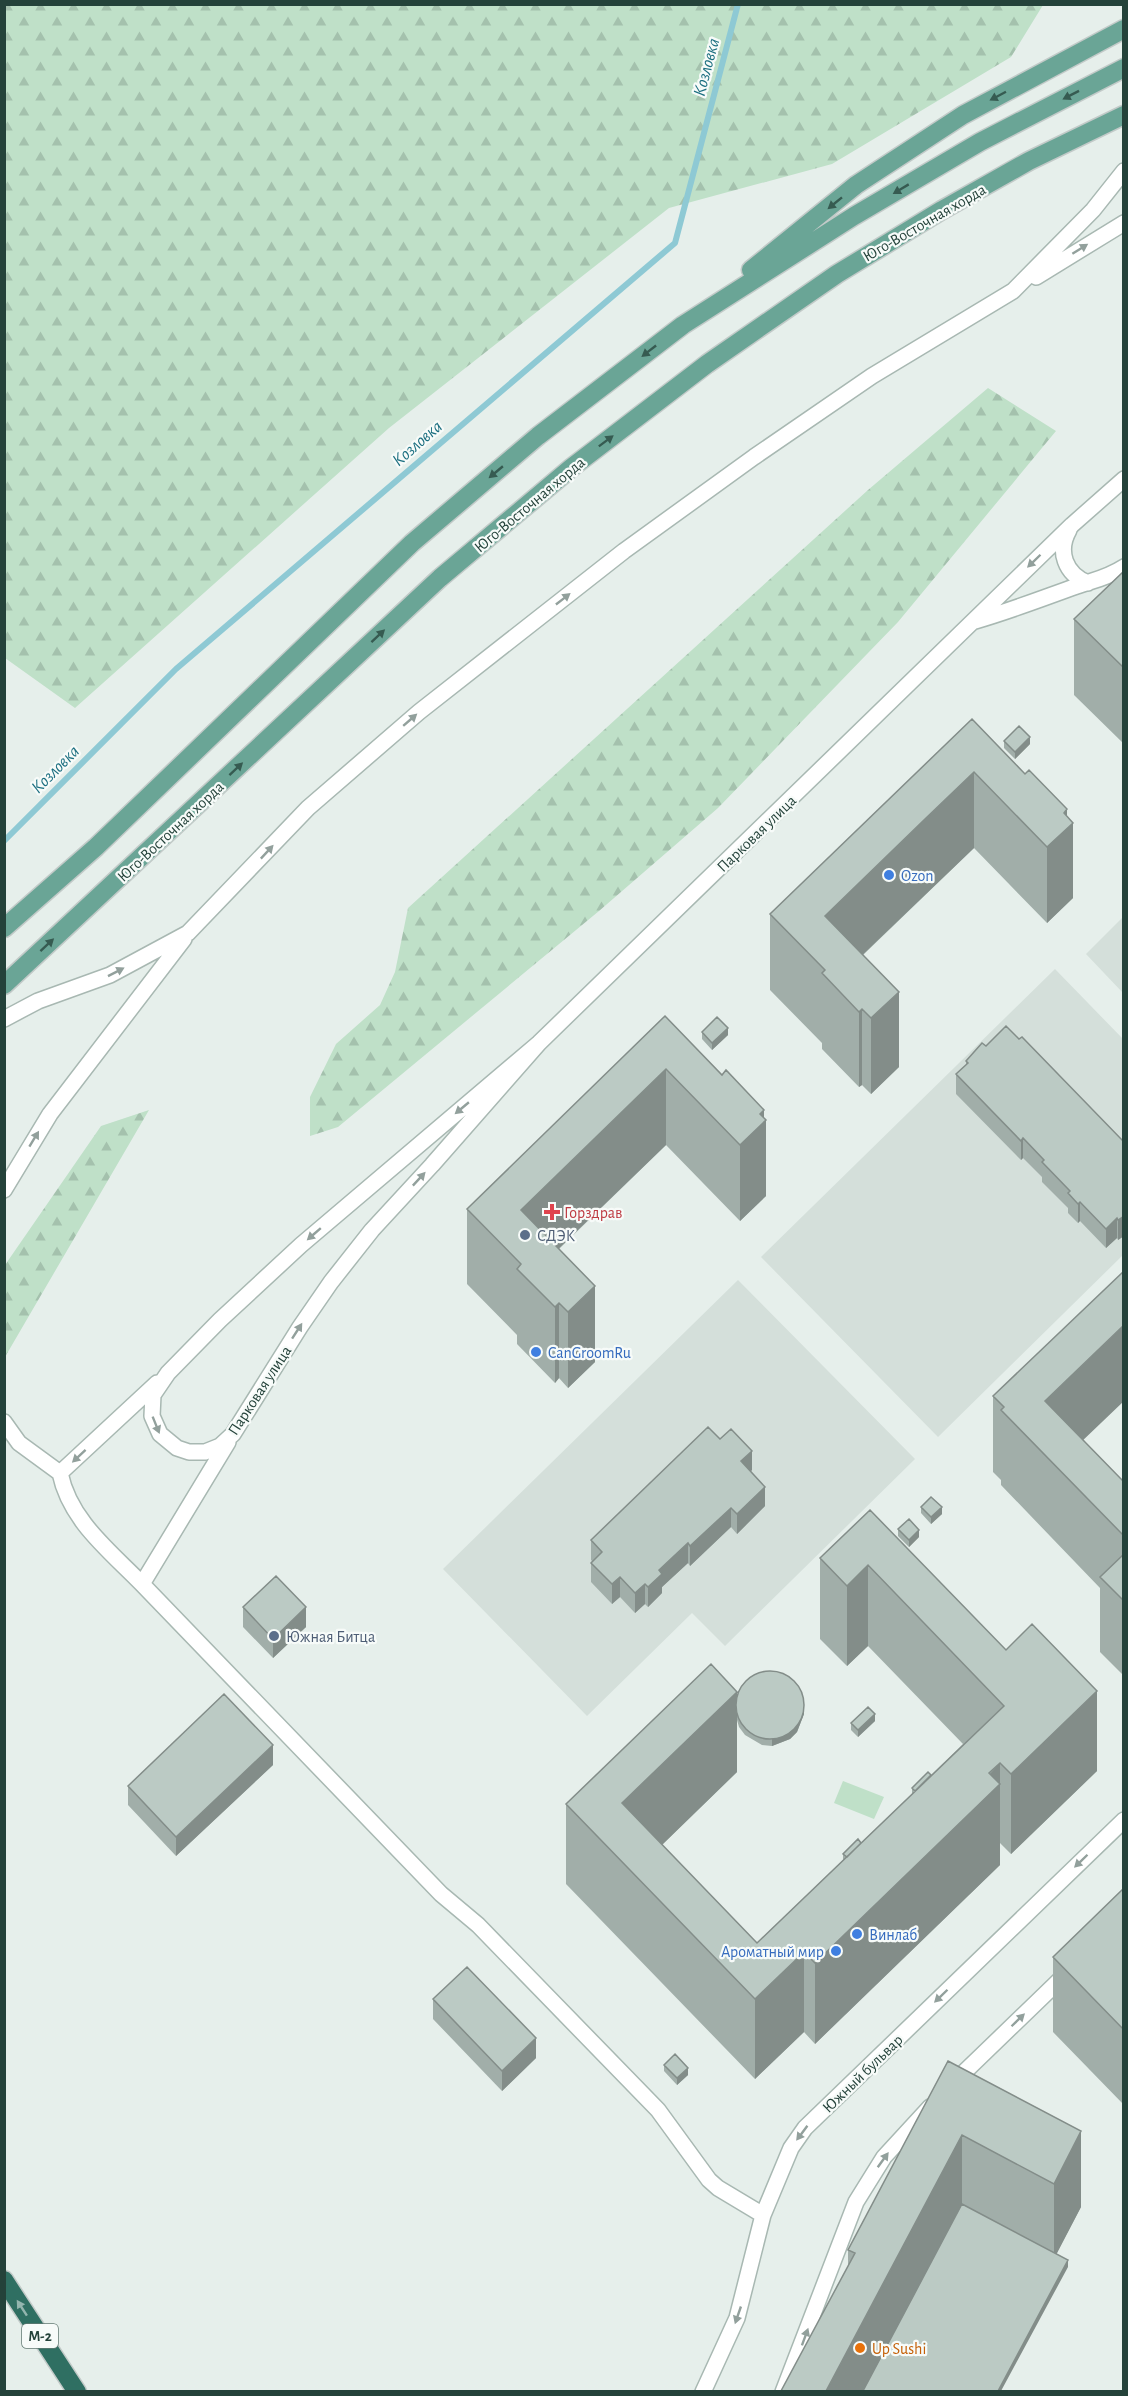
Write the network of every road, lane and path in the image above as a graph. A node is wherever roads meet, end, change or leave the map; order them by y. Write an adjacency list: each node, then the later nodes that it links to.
1 (1124, 29): 7 (main road, one-way to 7)
2 (1124, 68): 7 (main road, one-way to 7)
3 (1124, 115): 15 (main road, Юго-Восточная хорда, one-way to 3)
4 (1124, 171): 6 (street)
5 (1124, 223): 6 (street, one-way to 5)
6 (1013, 291): 14 (street, one-way to 6)
7 (683, 325): 13 (main road, one-way to 13)
8 (1124, 479): 9 (street, Парковая улица)
9 (1072, 525): 11 (street); 12 (street, Парковая улица, one-way to 12)
10 (1124, 567): 11 (street, Парковая улица)
11 (1088, 583): 12 (street, Парковая улица)
12 (972, 621): 17 (street, Парковая улица)
13 (4, 928)
14 (188, 933): 16 (street, one-way to 14); 18 (street, one-way to 14)
15 (4, 985)
16 (4, 1019)
17 (539, 1043): 19 (street, Парковая улица, one-way to 19); 21 (street, Парковая улица, one-way to 17)
18 (4, 1190)
19 (168, 1373): 21 (street, Парковая улица, one-way to 21); 22 (street, one-way to 22)
20 (4, 1422): 22 (street)
21 (233, 1434): 23 (street)
22 (60, 1473): 23 (street)
23 (142, 1584): 26 (street)
24 (1124, 1820): 26 (street, Южный бульвар, one-way to 26)
25 (1082, 1959): 30 (street, one-way to 25)
26 (763, 2215): 29 (street, Южный бульвар, one-way to 29)
27 (4, 2280): 28 (highway, М-2, one-way to 27)
28 (77, 2391)
29 (703, 2391)
30 (783, 2391)

